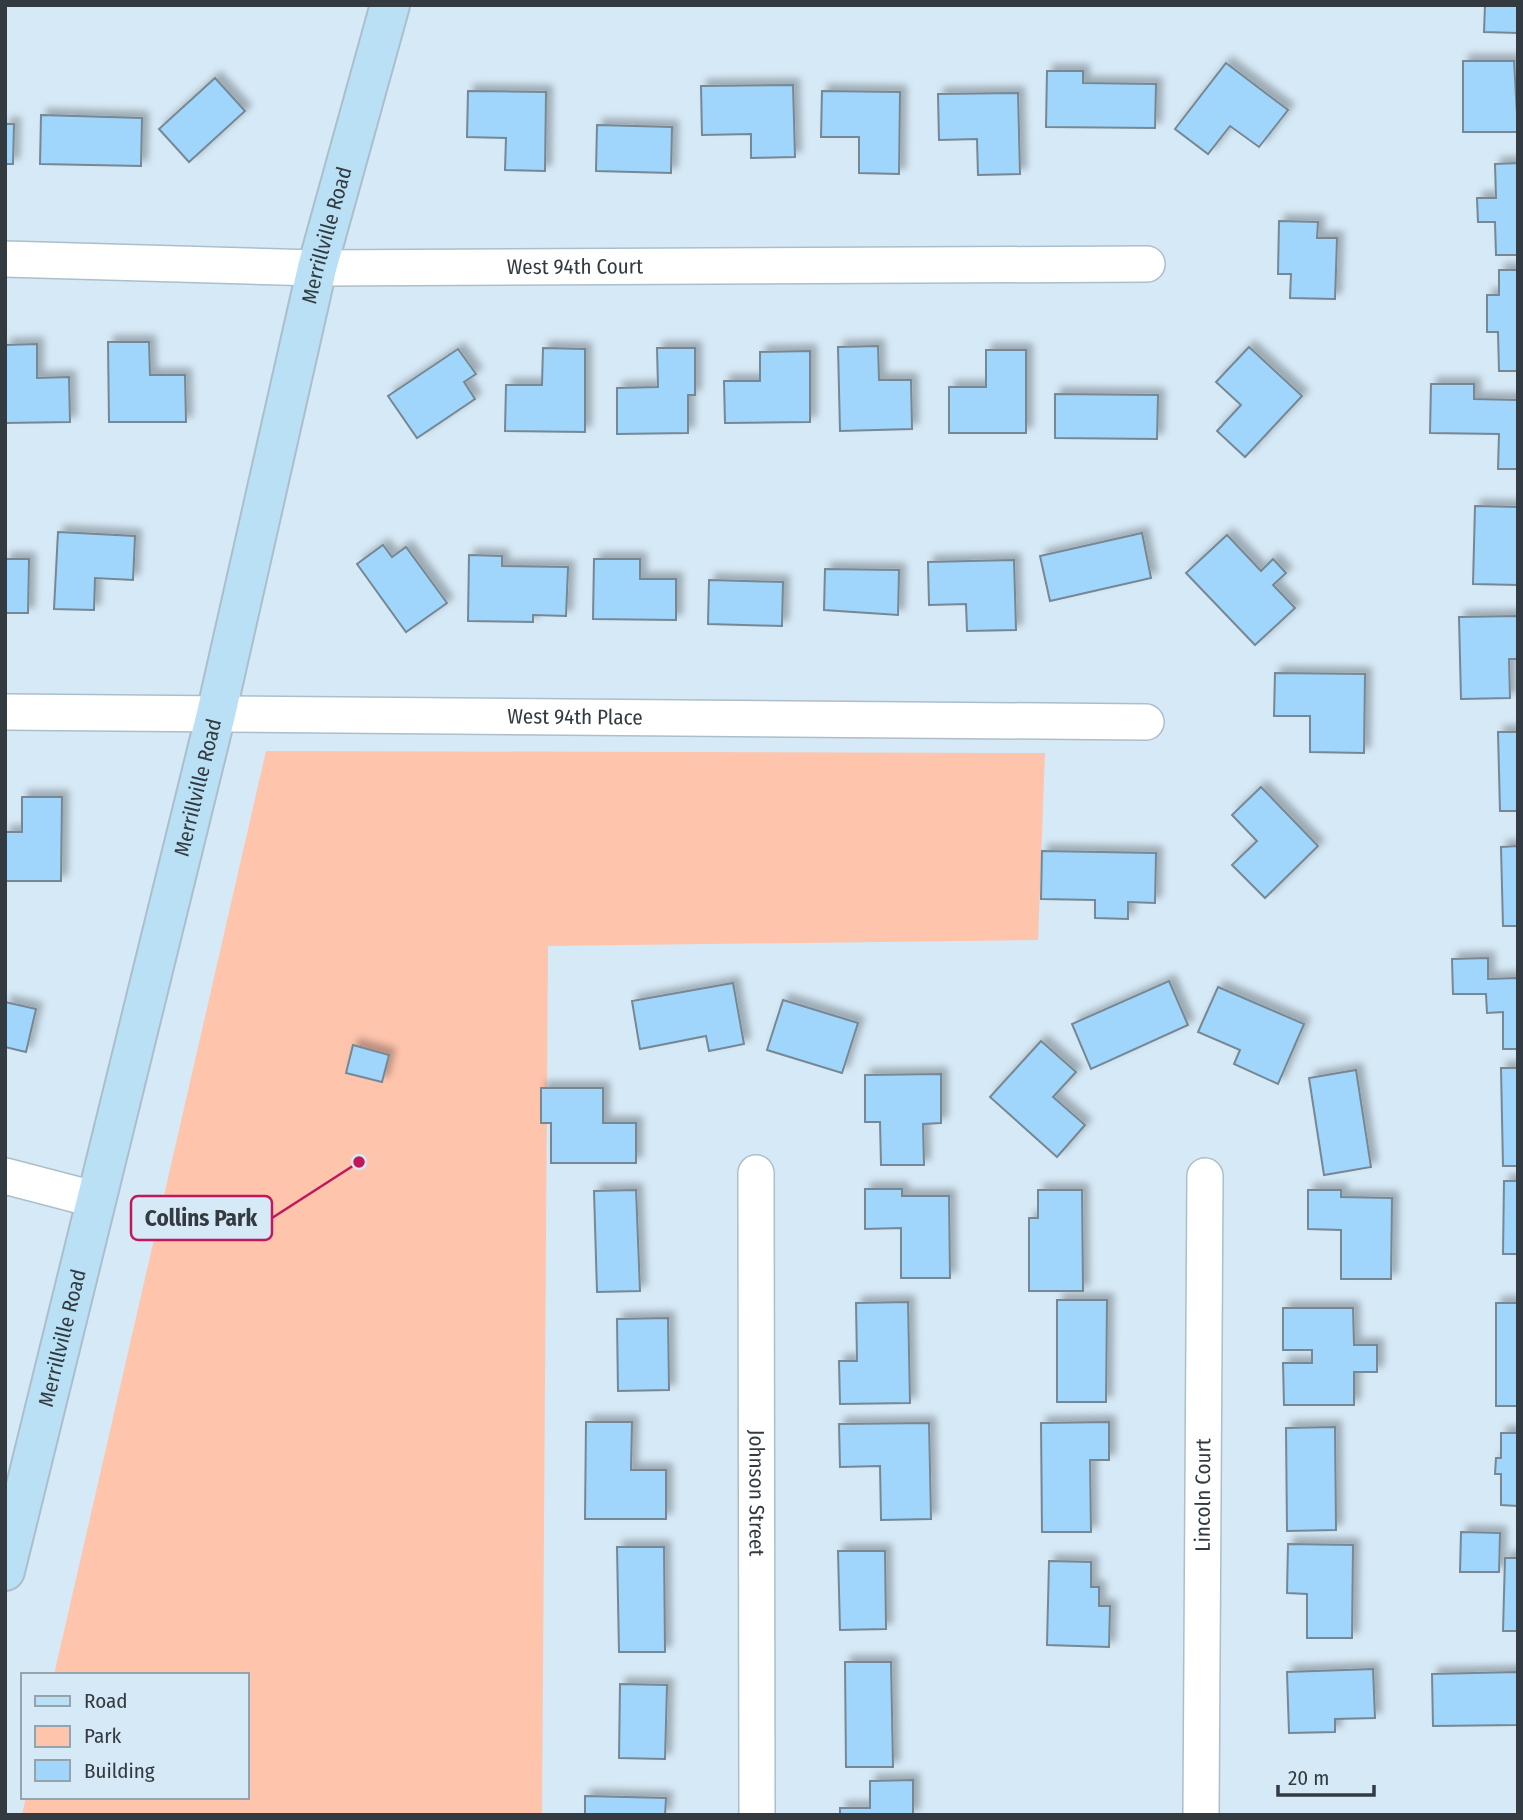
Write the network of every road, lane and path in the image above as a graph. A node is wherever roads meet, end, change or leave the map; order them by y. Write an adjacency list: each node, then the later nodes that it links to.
1 (390, 5): 4 (street, Merrillville Road)
2 (5, 259): 4 (street, West 94th Court)
3 (1147, 264): 4 (street, West 94th Court)
4 (317, 268): 6 (street, Merrillville Road)
5 (5, 712): 6 (street, West 94th Place)
6 (216, 714): 7 (street, West 94th Place); 11 (street, Merrillville Road)
7 (1146, 722)
8 (756, 1174): 13 (street, Johnson Street)
9 (5, 1176): 11 (street)
10 (1205, 1176): 14 (street, Lincoln Court)
11 (97, 1200): 12 (street, Merrillville Road)
12 (5, 1571)
13 (757, 1815)
14 (1201, 1815)

